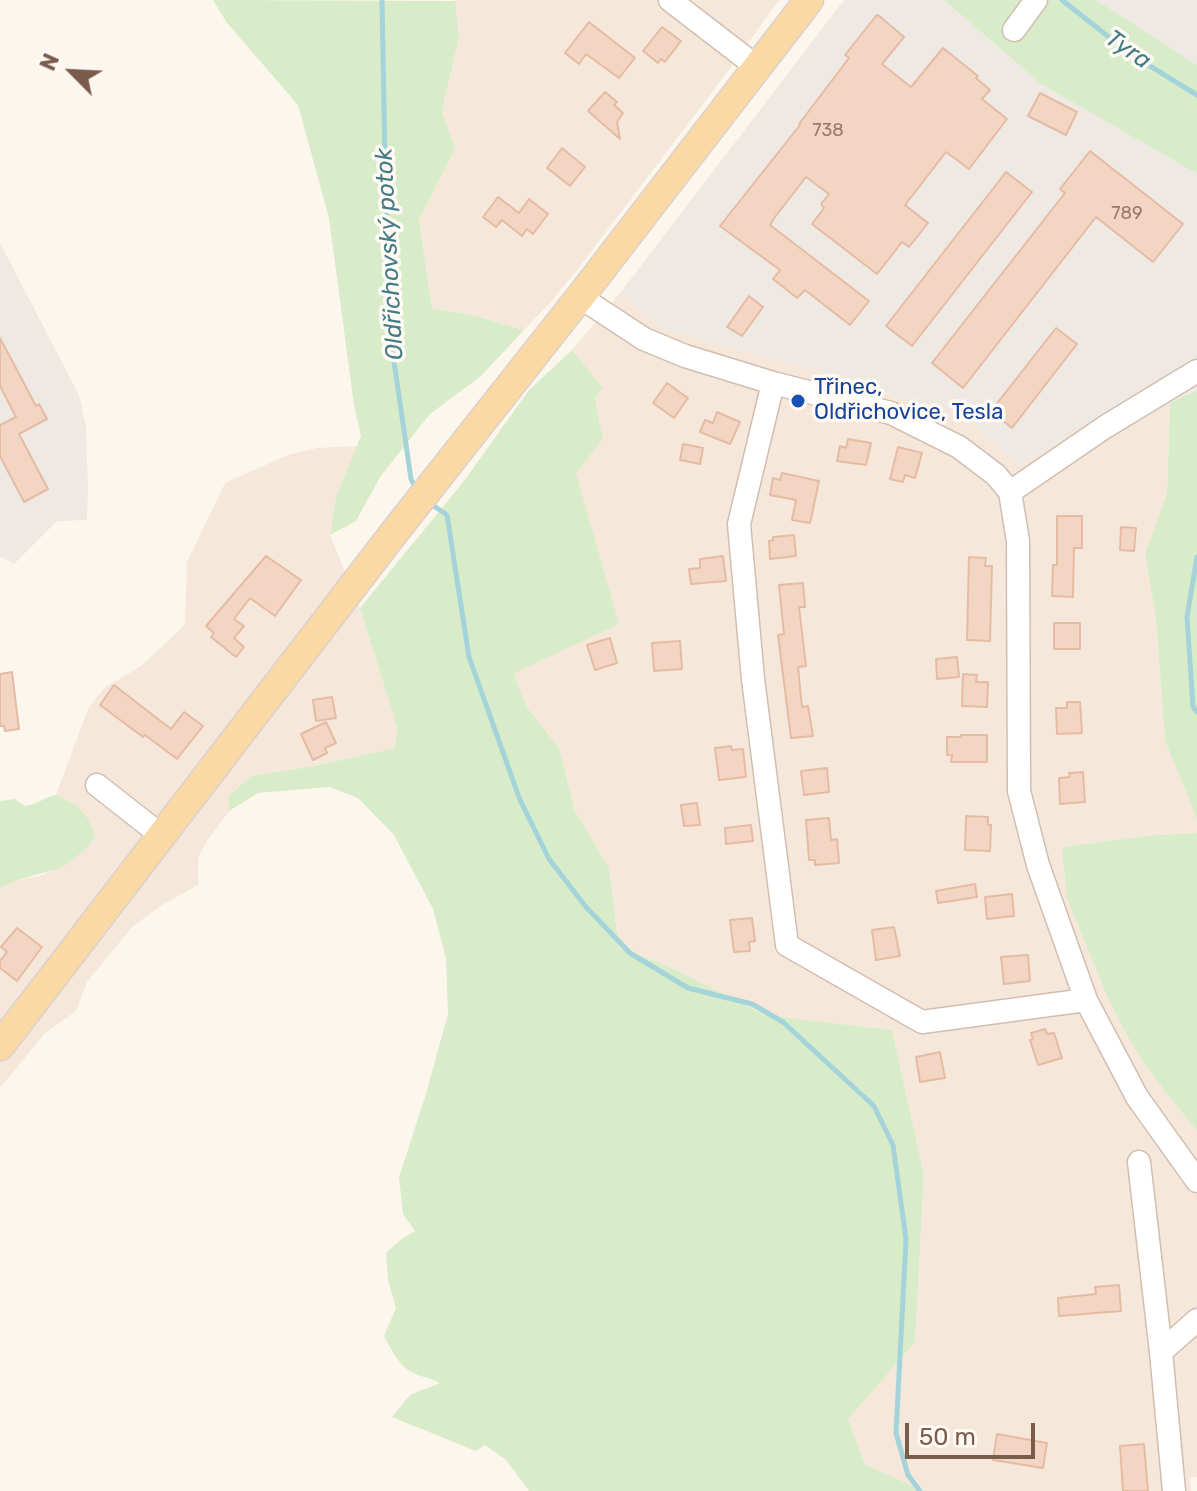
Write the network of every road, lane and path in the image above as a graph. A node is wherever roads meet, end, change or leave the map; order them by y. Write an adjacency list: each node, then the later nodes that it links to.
1 (670, 0): 5 (street)
2 (809, 0): 5 (main road)
3 (1036, 0): 4 (street)
4 (1014, 30)
5 (757, 67): 6 (main road)
6 (580, 297): 8 (street); 11 (main road)
7 (1197, 371): 9 (street)
8 (773, 383): 9 (street); 12 (street)
9 (1010, 492): 12 (street)
10 (97, 785): 11 (street)
11 (162, 836): 13 (main road)
12 (1086, 1000): 15 (street)
13 (0, 1046)
14 (1139, 1162): 17 (street)
15 (1197, 1181)
16 (1197, 1320): 17 (street)
17 (1161, 1352): 18 (street)
18 (1174, 1491)

